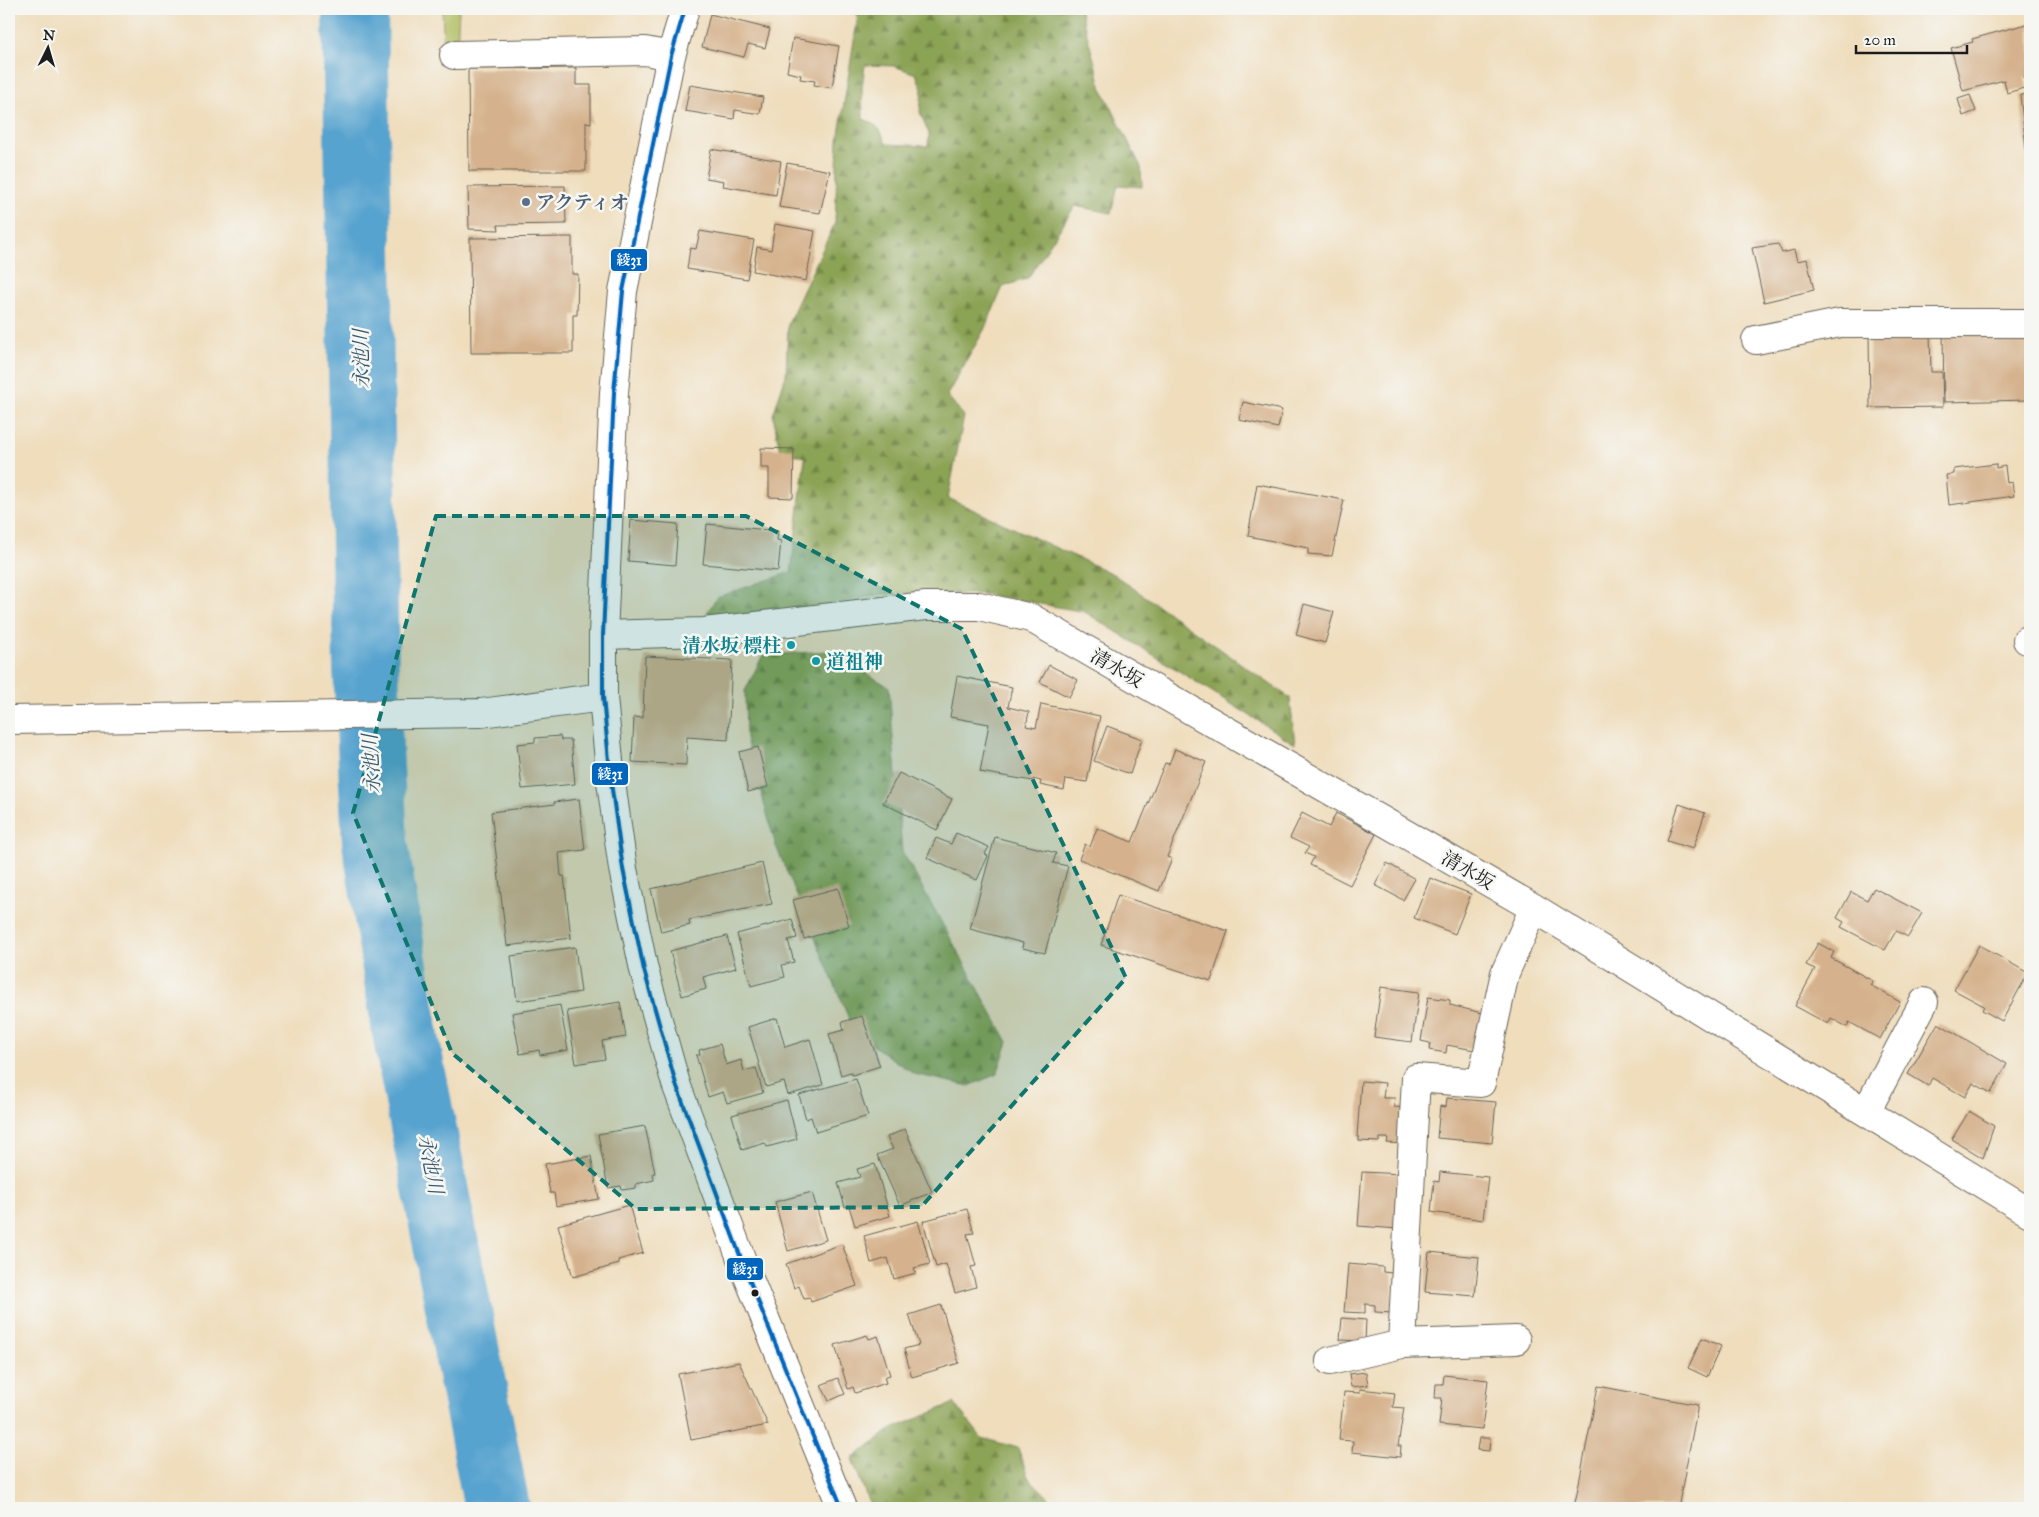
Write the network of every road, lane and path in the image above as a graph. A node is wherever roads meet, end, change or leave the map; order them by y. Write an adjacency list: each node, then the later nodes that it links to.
1 (685, 9): 3 (street)
2 (454, 55): 3 (street)
3 (671, 56): 6 (street)
4 (2030, 323): 5 (street)
5 (1756, 340)
6 (603, 635): 7 (street); 9 (street, 清水坂)
7 (603, 697): 8 (street); 16 (street)
8 (9, 720)
9 (1534, 908): 11 (street, 清水坂); 14 (street)
10 (1924, 1002): 11 (street)
11 (1866, 1112): 12 (street, 清水坂)
12 (2030, 1213)
13 (1516, 1340): 14 (street)
14 (1402, 1344): 15 (street)
15 (1330, 1361)
16 (842, 1508)

